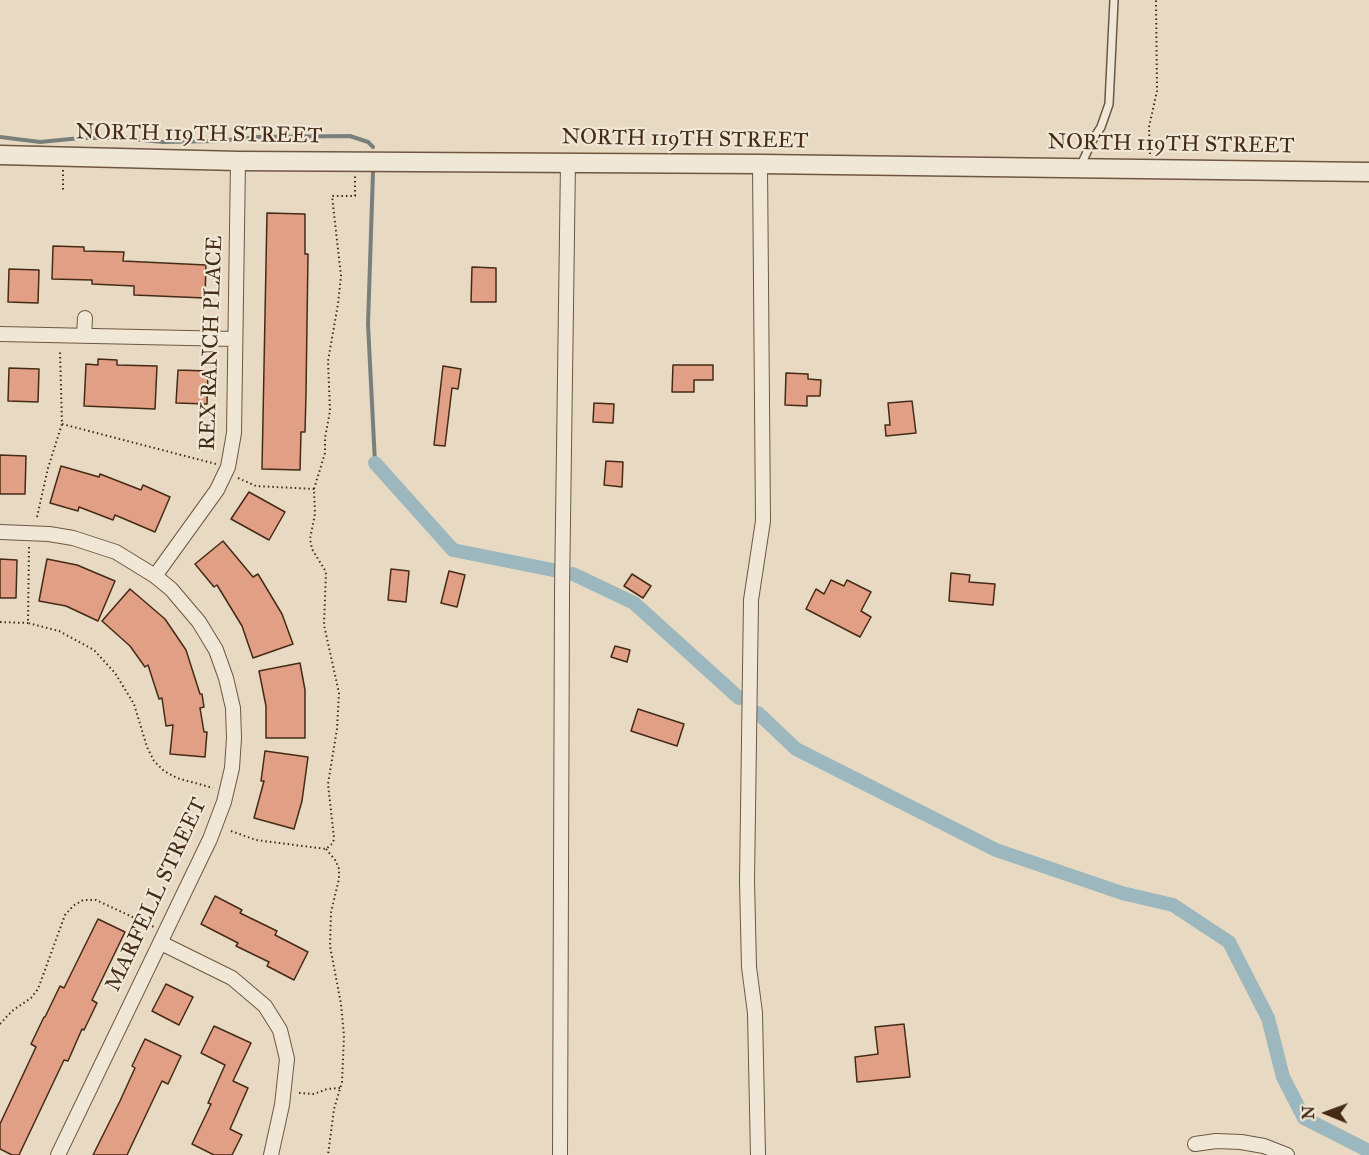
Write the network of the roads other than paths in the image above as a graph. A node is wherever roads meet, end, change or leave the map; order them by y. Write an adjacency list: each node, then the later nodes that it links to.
1 (1114, 0): 6 (lane)
2 (0, 155): 3 (street, NORTH 119TH STREET)
3 (238, 161): 4 (street, NORTH 119TH STREET); 11 (street, REX RANCH PLACE)
4 (568, 162): 5 (street, NORTH 119TH STREET); 18 (street)
5 (760, 164): 6 (street, NORTH 119TH STREET); 19 (street)
6 (1080, 168): 7 (street, NORTH 119TH STREET)
7 (1369, 172)
8 (85, 318): 10 (street)
9 (0, 334): 10 (street)
10 (84, 336): 11 (street)
11 (235, 339): 13 (street, REX RANCH PLACE)
12 (0, 532): 13 (street, MARFELL STREET)
13 (155, 576): 14 (street, MARFELL STREET)
14 (161, 943): 16 (street, MARFELL STREET); 17 (street)
15 (1195, 1144): 20 (street)
16 (58, 1155)
17 (271, 1155)
18 (560, 1155)
19 (758, 1155)
20 (1287, 1155)

